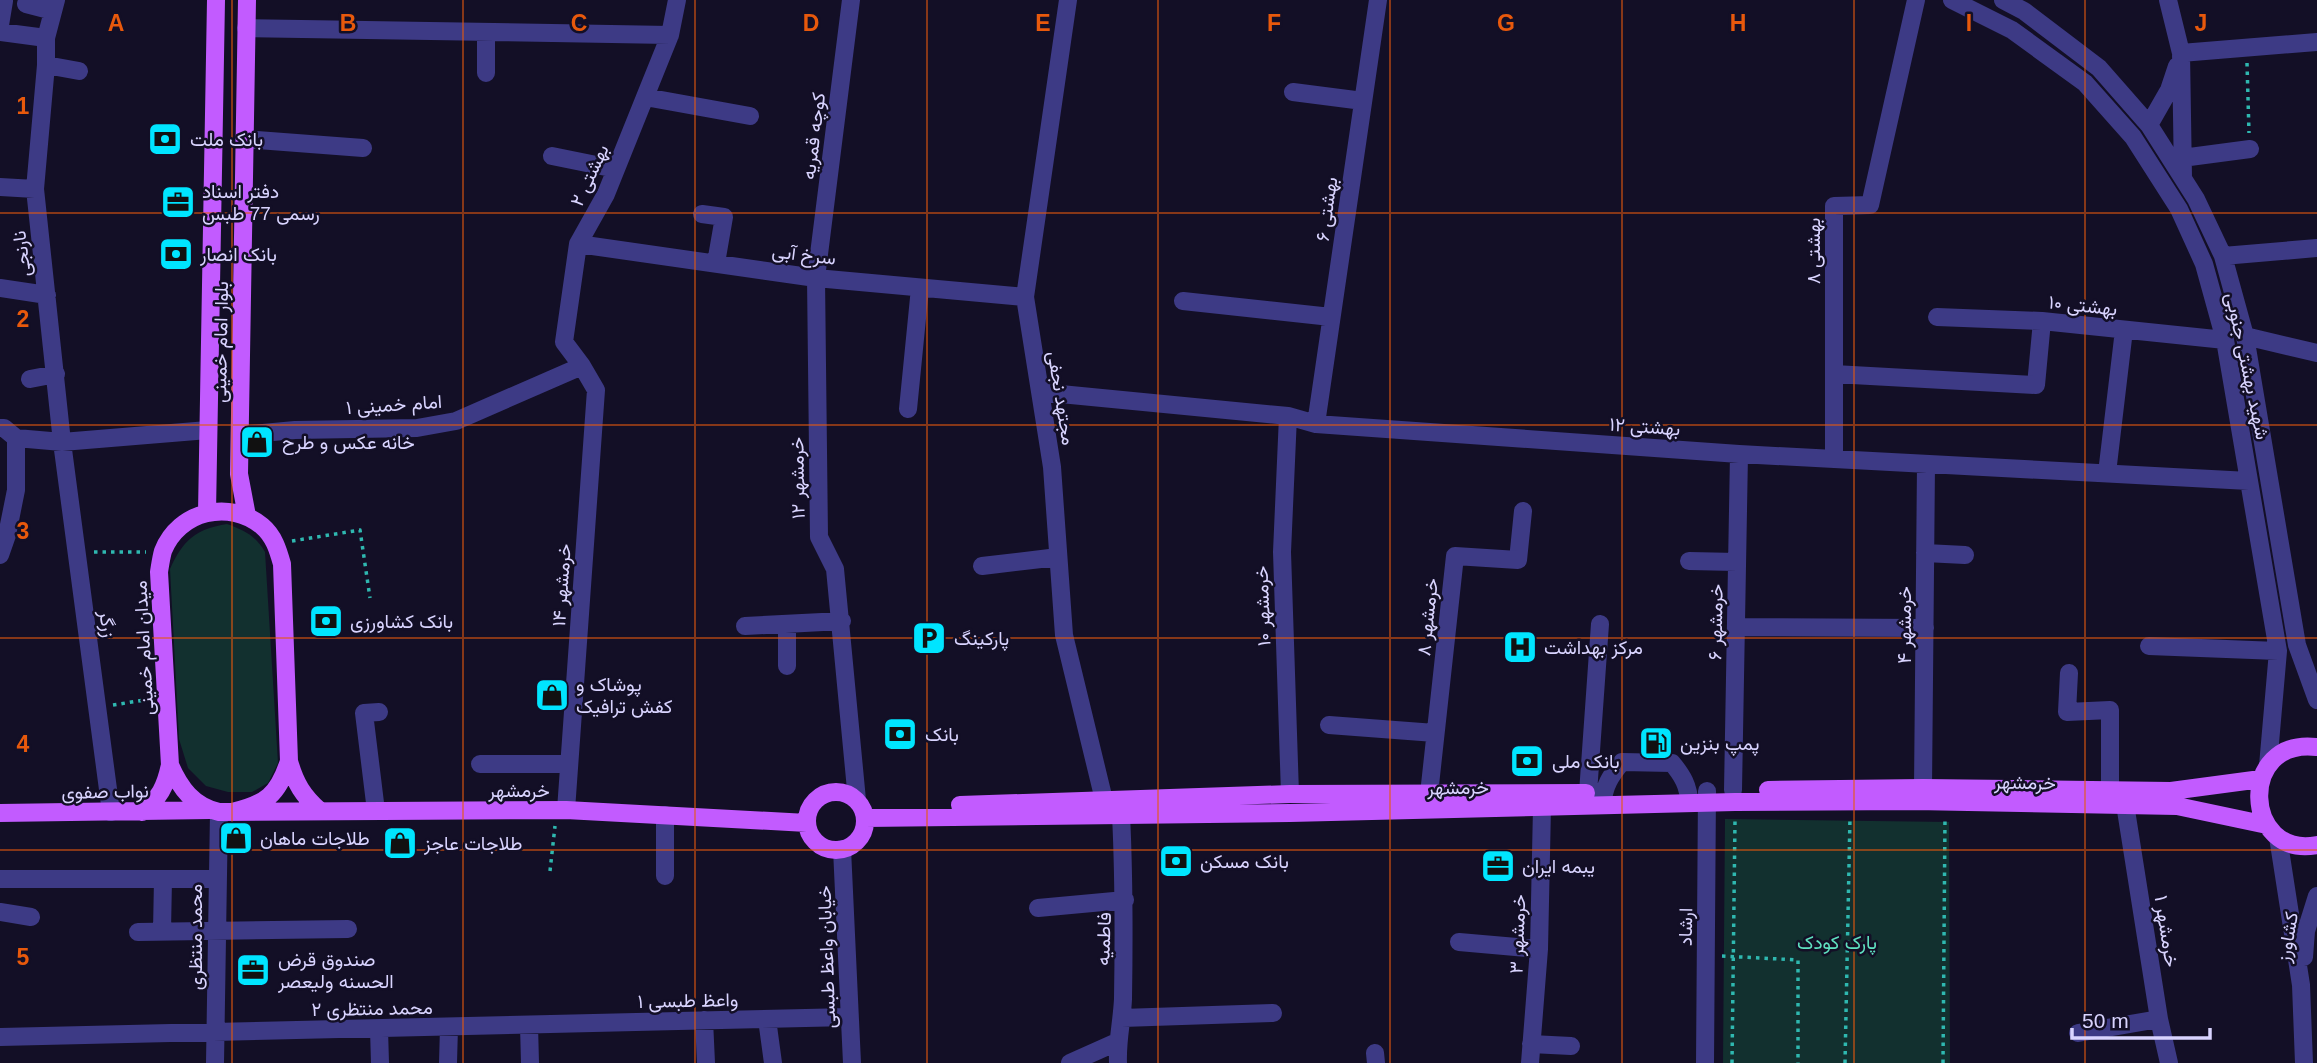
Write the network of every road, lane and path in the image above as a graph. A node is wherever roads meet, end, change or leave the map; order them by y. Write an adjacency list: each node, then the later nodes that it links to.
1 (216, 0): 67 (main road, بلوار امام خمینی)
2 (247, 0): 15 (main road, بلوار امام خمینی)
3 (677, 0): 18 (street, بهشتی ۲)
4 (851, 0): 45 (street, کوچه قمریه)
5 (1068, 0): 49 (street, مجتهد نجفی)
6 (1378, 0): 28 (street, بهشتی ۶)
7 (1916, 0): 60 (street, بهشتی ۸)
8 (1952, 0): 56 (street, شهید بهشتی جنوبی)
9 (2003, 0): 30 (street, شهید بهشتی جنوبی)
10 (2168, 0): 22 (street)
11 (4, 1): 14 (street)
12 (26, 4): 13 (street)
13 (55, 6): 19 (street, نارنجی)
14 (0, 25)
15 (246, 28): 17 (street); 31 (main road, بلوار امام خمینی)
16 (0, 32): 19 (street)
17 (486, 32): 18 (street); 25 (street)
18 (670, 36): 27 (street, بهشتی ۲)
19 (47, 38): 23 (street, نارنجی)
20 (2317, 42): 21 (street)
21 (2246, 48): 22 (street); 33 (path)
22 (2181, 53): 30 (street); 35 (street)
23 (46, 65): 24 (street); 39 (street, نارنجی)
24 (79, 71)
25 (486, 74)
26 (1293, 92): 28 (street)
27 (645, 97): 29 (street); 36 (street, بهشتی ۲)
28 (1363, 101): 51 (street, بهشتی ۶)
29 (750, 116)
30 (2149, 125): 37 (street, شهید بهشتی جنوبی)
31 (244, 139): 32 (street); 68 (main road, بلوار امام خمینی)
32 (363, 148)
33 (2250, 149): 35 (street)
34 (552, 156): 36 (street)
35 (2182, 158): 37 (street)
36 (616, 169): 41 (street, بهشتی ۲)
37 (2183, 178): 43 (street, شهید بهشتی جنوبی)
38 (0, 187): 39 (street)
39 (34, 189): 48 (street, نارنجی)
40 (702, 214): 44 (street)
41 (578, 244): 44 (street, سرخ آبی); 58 (street, بهشتی ۲)
42 (2317, 248): 43 (street)
43 (2223, 257): 55 (street, شهید بهشتی جنوبی)
44 (716, 263): 45 (street, سرخ آبی)
45 (816, 278): 47 (street, سرخ آبی); 91 (street, خرمشهر ۱۲)
46 (0, 288): 48 (street)
47 (920, 288): 49 (street, سرخ آبی); 63 (street)
48 (47, 295): 59 (street, زرگر)
49 (1025, 297): 62 (street, مجتهد نجفی)
50 (1183, 301): 51 (street)
51 (1331, 317): 65 (street, بهشتی ۶)
52 (1937, 317): 53 (street, بهشتی ۱۰)
53 (2042, 321): 54 (street, بهشتی ۱۰); 60 (street)
54 (2124, 330): 56 (street, بهشتی ۱۰); 74 (street)
55 (2245, 336): 57 (street); 102 (street, شهید بهشتی جنوبی)
56 (2225, 340): 75 (street, شهید بهشتی جنوبی)
57 (2317, 353)
58 (582, 366): 68 (street, امام خمینی ۱); 110 (street, خرمشهر ۱۴)
59 (56, 374): 61 (street); 70 (street, زرگر)
60 (1834, 374): 72 (street, بهشتی ۸)
61 (30, 379)
62 (1040, 392): 64 (street, بهشتی ۱۲); 86 (street, مجتهد نجفی)
63 (908, 409)
64 (1288, 416): 65 (street, بهشتی ۱۲); 115 (street, خرمشهر ۱۰)
65 (1316, 424): 71 (street, بهشتی ۱۲)
66 (0, 428): 69 (street)
67 (208, 430): 70 (street); 78 (main road, بلوار امام خمینی)
68 (240, 435): 79 (main road, بلوار امام خمینی)
69 (16, 438): 70 (street); 76 (street)
70 (62, 442): 81 (street, زرگر)
71 (1739, 454): 72 (street, بهشتی ۱۲); 88 (street, خرمشهر ۶)
72 (1834, 459): 73 (street, بهشتی ۱۲)
73 (1926, 464): 74 (street, بهشتی ۱۲); 83 (street, خرمشهر ۴)
74 (2107, 473): 75 (street, بهشتی ۱۲)
75 (2249, 481): 98 (street, شهید بهشتی جنوبی)
76 (6, 508): 84 (street)
77 (1522, 511): 106 (street, خرمشهر ۸)
78 (207, 513): 79 (main road); 82 (main road)
79 (247, 516): 80 (main road)
80 (276, 544): 90 (path); 108 (main road)
81 (78, 552): 82 (path); 103 (street, زرگر)
82 (163, 552): 101 (main road, میدان امام خمینی)
83 (1925, 554): 85 (street); 96 (street, خرمشهر ۴)
84 (0, 555)
85 (1965, 555)
86 (1059, 556): 89 (street); 122 (street, مجتهد نجفی)
87 (1689, 561): 88 (street)
88 (1737, 562): 95 (street, خرمشهر ۶)
89 (982, 566)
90 (370, 598)
91 (842, 621): 92 (street); 127 (street, خرمشهر ۱۲)
92 (787, 624): 94 (street); 99 (street)
93 (1600, 624): 118 (street)
94 (745, 626)
95 (1736, 627): 96 (street); 117 (street, خرمشهر ۶)
96 (1925, 628): 113 (street, خرمشهر ۴)
97 (2149, 646): 98 (street)
98 (2278, 651): 112 (street, شهید بهشتی جنوبی)
99 (787, 666)
100 (2069, 673): 114 (street)
101 (166, 697): 103 (path); 111 (main road, میدان امام خمینی)
102 (2317, 700)
103 (98, 707): 132 (street, زرگر)
104 (379, 712): 131 (street)
105 (1329, 724): 106 (street)
106 (1435, 733): 116 (street, خرمشهر ۸)
107 (2317, 747): 112 (main road)
108 (289, 761): 129 (main road); 130 (main road)
109 (480, 764): 110 (street)
110 (569, 764): 128 (street, خرمشهر ۱۴)
111 (170, 765): 129 (main road, میدان امام خمینی); 133 (main road)
112 (2265, 772): 121 (main road); 138 (main road)
113 (1923, 788): 114 (main road, خرمشهر); 117 (main road, خرمشهر)
114 (2110, 789): 121 (main road, خرمشهر)
115 (1290, 794): 116 (main road, خرمشهر); 122 (main road, خرمشهر)
116 (1429, 794): 118 (main road, خرمشهر)
117 (1734, 796): 120 (main road, خرمشهر); 124 (main road, خرمشهر); 158 (path)
118 (1598, 797): 119 (main road, خرمشهر); 119 (street); 126 (main road, خرمشهر)
119 (1689, 797): 120 (main road, خرمشهر)
120 (1708, 797): 157 (street, ارشاد)
121 (2174, 798): 125 (main road, خرمشهر); 138 (main road)
122 (1104, 800): 127 (main road, خرمشهر)
123 (1945, 801): 124 (main road, خرمشهر); 125 (main road, خرمشهر); 189 (path)
124 (1850, 802): 188 (path)
125 (2125, 804): 164 (street, خرمشهر ۱)
126 (1542, 807): 136 (main road, خرمشهر); 156 (street, خرمشهر ۳)
127 (862, 809): 136 (main road, خرمشهر); 137 (main road); 140 (main road)
128 (561, 810): 131 (main road, خرمشهر); 135 (main road, خرمشهر); 141 (path)
129 (220, 811): 130 (main road, خرمشهر); 133 (main road, نواب صفوی); 145 (street, محمد منتظری)
130 (320, 811): 131 (main road, خرمشهر)
131 (376, 811)
132 (111, 812): 133 (main road, نواب صفوی); 134 (main road, نواب صفوی)
133 (142, 812)
134 (0, 813)
135 (665, 815): 137 (main road, خرمشهر); 142 (street)
136 (1121, 815): 147 (street, فاطمیه)
137 (807, 822): 140 (main road)
138 (2272, 831): 139 (main road); 159 (street, کشاورز)
139 (2317, 845)
140 (842, 849): 161 (street, خیابان واعظ طبسی)
141 (550, 871)
142 (665, 876)
143 (0, 879): 144 (street)
144 (163, 879): 145 (street); 153 (street)
145 (216, 879): 152 (street, محمد منتظری)
146 (2317, 896): 159 (street, کشاورز)
147 (1125, 900): 148 (street); 162 (street, فاطمیه)
148 (1038, 908)
149 (0, 912): 150 (street)
150 (31, 917)
151 (348, 929): 152 (street)
152 (216, 930): 153 (street); 169 (street, محمد منتظری)
153 (162, 931): 154 (street)
154 (138, 932)
155 (1459, 942): 156 (street)
156 (1539, 949): 173 (street, خرمشهر ۳)
157 (1706, 955): 158 (path); 185 (street, ارشاد)
158 (1732, 957): 186 (path); 187 (path)
159 (2309, 985): 191 (street, کشاورز)
160 (1273, 1013): 162 (street)
161 (849, 1017): 163 (street, واعظ طبسی ۱); 181 (street, خیابان واعظ طبسی)
162 (1122, 1018): 172 (street, فاطمیه)
163 (767, 1019): 165 (street, واعظ طبسی ۱); 180 (street)
164 (2159, 1019): 170 (street); 190 (street, خرمشهر ۱)
165 (704, 1020): 166 (street, واعظ طبسی ۱); 179 (street)
166 (529, 1025): 167 (street, محمد منتظری ۲); 178 (street)
167 (449, 1027): 168 (street, محمد منتظری ۲); 177 (street)
168 (379, 1029): 169 (street, محمد منتظری ۲); 176 (street)
169 (215, 1033): 171 (street, محمد منتظری ۲); 175 (street, محمد منتظری)
170 (2078, 1033)
171 (0, 1037)
172 (1117, 1042): 182 (street); 183 (street, فاطمیه)
173 (1531, 1044): 174 (street); 184 (street, خرمشهر ۳)
174 (1571, 1046)
175 (215, 1063)
176 (380, 1063)
177 (448, 1063)
178 (530, 1063)
179 (706, 1063)
180 (773, 1063)
181 (852, 1063)
182 (1070, 1063)
183 (1118, 1063)
184 (1530, 1063)
185 (1705, 1063)
186 (1732, 1063)
187 (1798, 1063)
188 (1845, 1063)
189 (1943, 1063)
190 (2169, 1063)
191 (2304, 1063)

